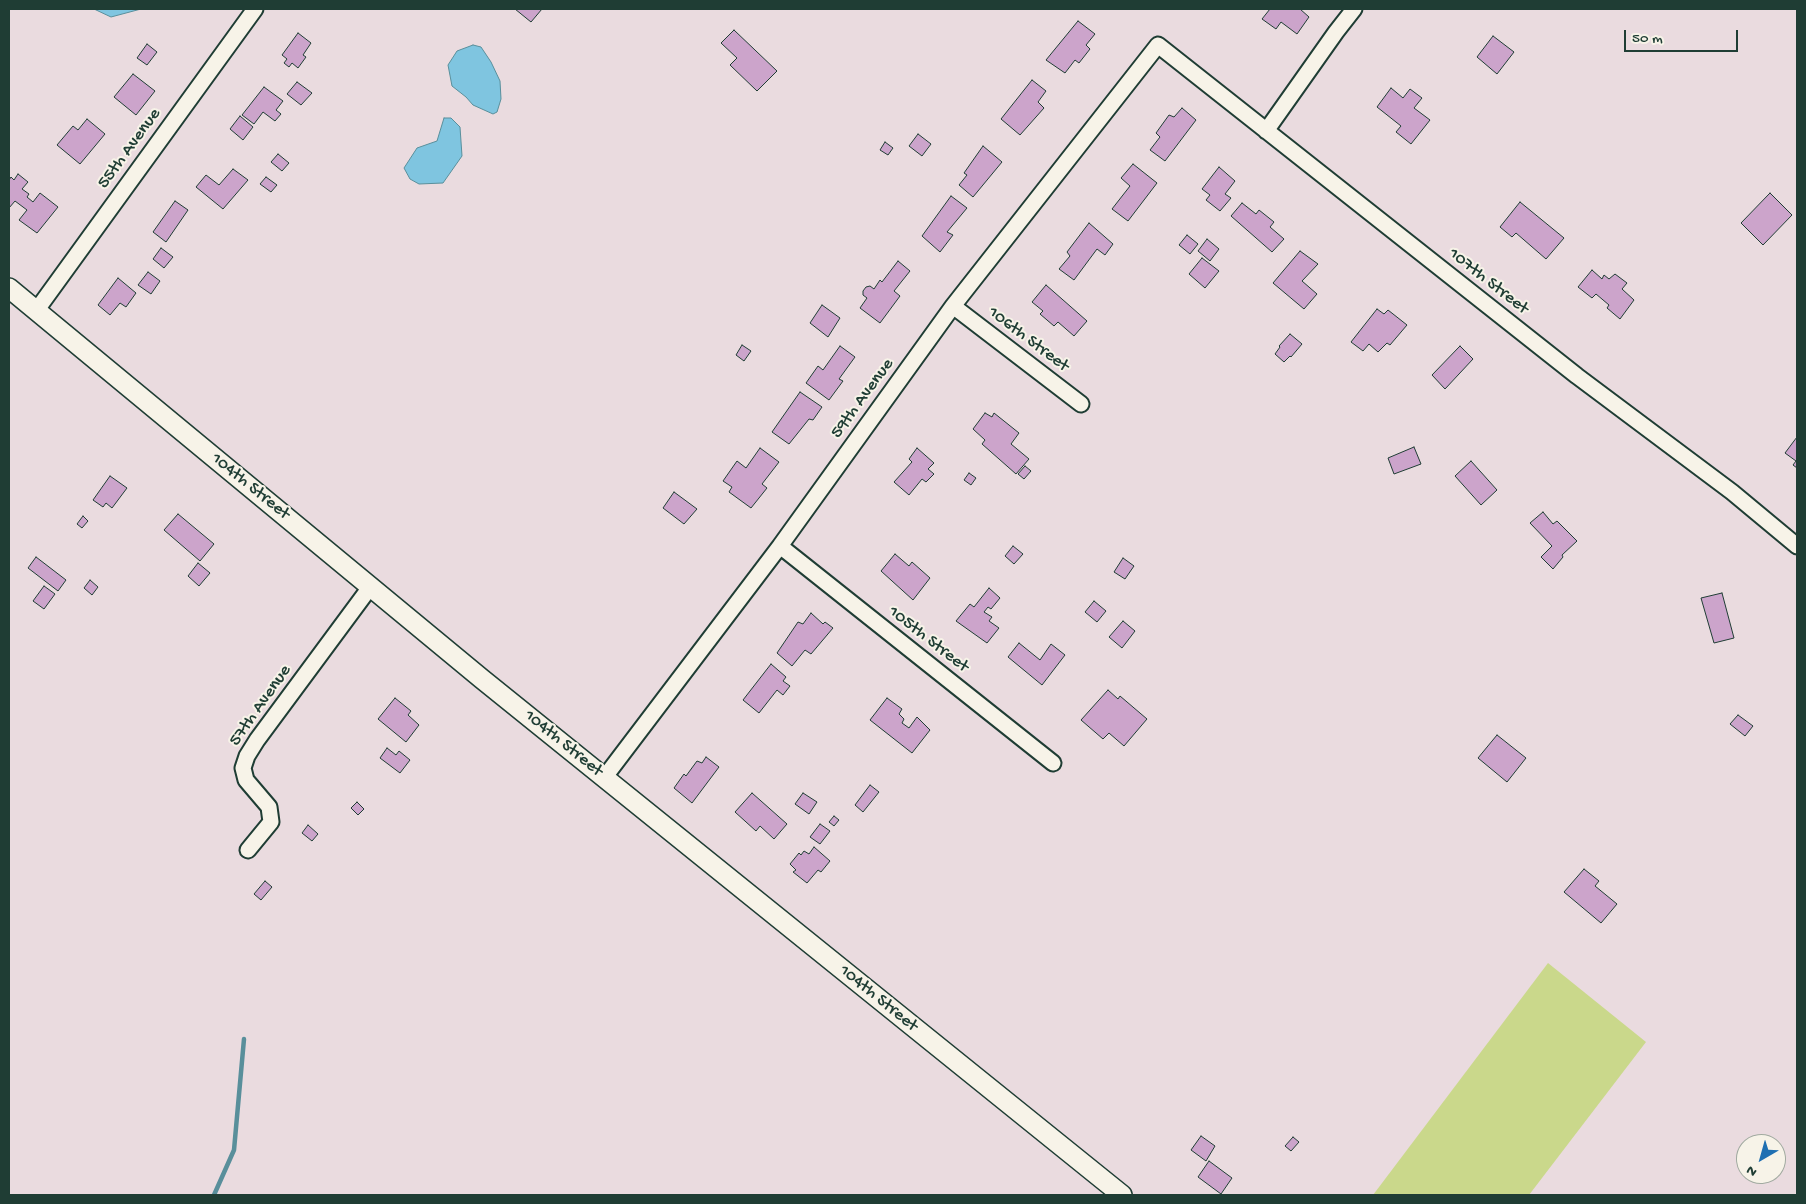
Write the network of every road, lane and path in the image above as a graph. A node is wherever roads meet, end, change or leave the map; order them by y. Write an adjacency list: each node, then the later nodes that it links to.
1 (254, 9): 7 (street, 55th Avenue)
2 (1354, 9): 4 (street)
3 (1158, 45): 4 (street, 107th Street); 6 (street, 59th Avenue)
4 (1266, 131): 10 (street, 107th Street)
5 (9, 288): 7 (main road, 104th Street)
6 (953, 306): 8 (street, 106th Street); 9 (street, 59th Avenue)
7 (36, 311): 11 (main road, 104th Street)
8 (1081, 404)
9 (780, 546): 12 (street, 105th Street); 13 (street, 59th Avenue)
10 (1797, 546)
11 (371, 586): 13 (main road, 104th Street); 14 (street, 57th Avenue)
12 (1053, 763)
13 (604, 778): 15 (main road, 104th Street)
14 (248, 850)
15 (1122, 1195)

